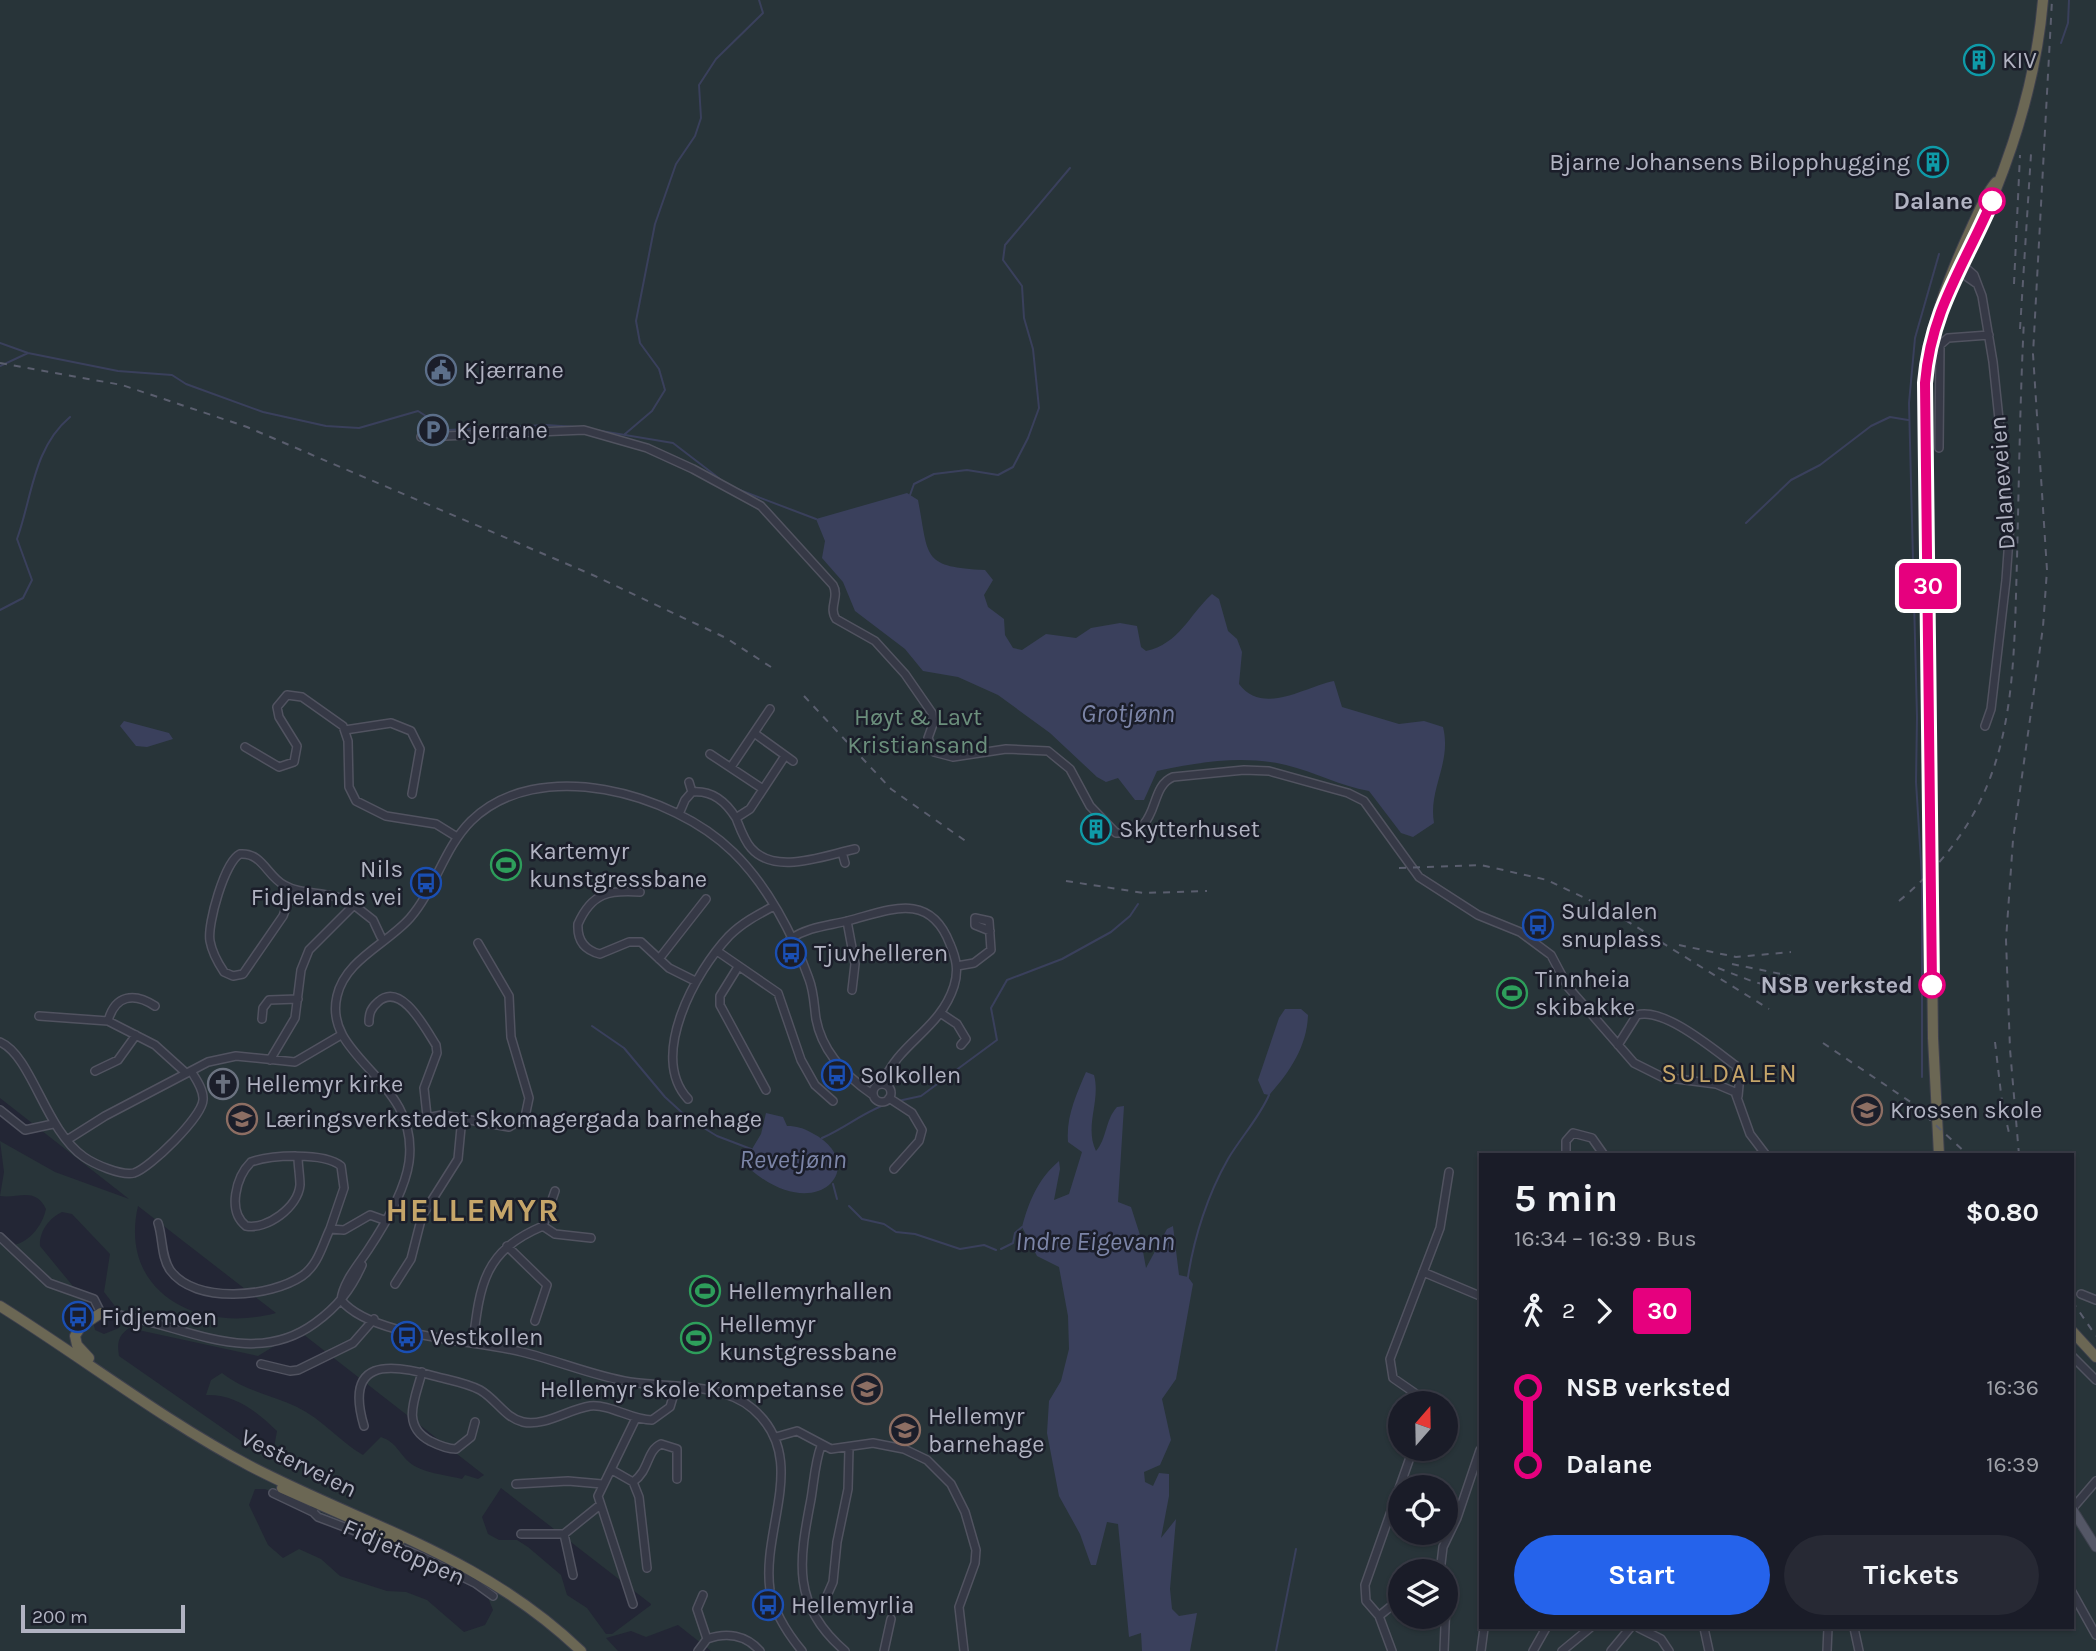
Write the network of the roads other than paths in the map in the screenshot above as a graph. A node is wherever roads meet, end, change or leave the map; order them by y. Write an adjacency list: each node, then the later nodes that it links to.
1 (2043, 0): 2 (highway)
2 (1958, 266): 3 (street, Dalaneveien); 73 (highway)
3 (1989, 335): 5 (street); 7 (street, Dalaneveien)
4 (421, 437): 52 (street)
5 (1939, 448)
6 (770, 709): 9 (street)
7 (1985, 726)
8 (345, 730): 10 (street); 18 (street); 21 (street)
9 (754, 733): 12 (street); 14 (street)
10 (245, 747)
11 (710, 754): 14 (street)
12 (785, 756): 13 (street); 16 (street)
13 (793, 761)
14 (731, 767): 16 (street)
15 (689, 782): 17 (street)
16 (763, 789): 20 (street)
17 (692, 792): 19 (street); 20 (street)
18 (412, 794)
19 (679, 814): 21 (street); 29 (street)
20 (736, 818): 23 (street)
21 (457, 837): 49 (street)
22 (855, 849): 23 (street)
23 (842, 852): 24 (street)
24 (845, 863)
25 (293, 889): 25 (street); 28 (street)
26 (640, 892): 36 (street)
27 (706, 899): 36 (street)
28 (354, 905): 32 (street); 41 (street)
29 (774, 906): 33 (street); 35 (street)
30 (847, 921): 33 (street); 37 (street); 40 (street)
31 (990, 931): 37 (street)
32 (381, 937)
33 (790, 939): 56 (street)
34 (478, 943): 66 (street)
35 (717, 951): 38 (street); 39 (street)
36 (659, 959): 39 (street)
37 (957, 966): 43 (street)
38 (738, 967): 59 (street); 63 (street)
39 (695, 981): 62 (street)
40 (852, 990)
41 (298, 999): 45 (street); 53 (street)
42 (155, 1006): 46 (street)
43 (942, 1014): 51 (street); 57 (street)
44 (39, 1016): 46 (street)
45 (262, 1019)
46 (108, 1021): 48 (street)
47 (369, 1022): 65 (street)
48 (136, 1035): 54 (street); 55 (street)
49 (343, 1038): 53 (street); 67 (street)
50 (0, 1042): 68 (street)
51 (961, 1045)
52 (1618, 1045): 58 (street); 58 (street)
53 (275, 1061): 55 (street)
54 (95, 1071)
55 (189, 1072): 69 (street); 69 (street)
56 (855, 1079): 57 (street); 60 (street)
57 (880, 1084): 60 (street); 61 (street)
58 (1739, 1088): 72 (street)
59 (766, 1090)
60 (873, 1095): 61 (street)
61 (889, 1098): 75 (street)
62 (688, 1099)
63 (833, 1101)
64 (0, 1110): 68 (street)
65 (427, 1116): 66 (street); 67 (street)
66 (462, 1117): 86 (street)
67 (406, 1122): 78 (street)
68 (53, 1124): 69 (street)
69 (67, 1140)
70 (1565, 1153): 71 (street)
71 (1603, 1153)
72 (1764, 1153)
73 (1937, 1153)
74 (298, 1157): 74 (street); 81 (street)
75 (894, 1169)
76 (1449, 1172): 85 (street)
77 (555, 1191): 80 (street)
78 (384, 1220): 81 (street); 89 (street)
79 (158, 1223): 81 (street)
80 (542, 1226): 83 (street); 84 (street)
81 (330, 1229)
82 (0, 1237): 93 (street)
83 (591, 1238)
84 (507, 1246): 95 (street); 99 (street)
85 (1423, 1272): 88 (street); 107 (street)
86 (395, 1284)
87 (2081, 1294): 90 (street)
88 (1479, 1296)
89 (341, 1300): 93 (street); 94 (street)
90 (2096, 1300)
91 (0, 1306): 97 (highway, Vesterveien)
92 (0, 1312): 123 (highway, Vesterveien)
93 (101, 1313): 97 (highway); 104 (highway)
94 (374, 1319): 99 (street); 102 (street)
95 (535, 1321)
96 (2074, 1333): 101 (highway)
97 (53, 1340): 104 (highway, Vesterveien)
98 (2074, 1341): 101 (highway)
99 (474, 1342): 106 (street)
100 (2074, 1358): 105 (street)
101 (2096, 1359)
102 (261, 1364)
103 (422, 1373): 108 (street); 109 (street); 110 (street)
104 (111, 1378): 123 (highway, Vesterveien)
105 (2096, 1380)
106 (676, 1387): 108 (street); 111 (street)
107 (1411, 1391)
108 (636, 1418): 116 (street)
109 (475, 1422)
110 (364, 1426)
111 (776, 1437): 112 (street); 156 (street)
112 (821, 1446): 113 (street); 138 (street)
113 (849, 1448): 138 (street); 159 (street)
114 (1479, 1453): 130 (street)
115 (1409, 1461): 139 (street)
116 (612, 1470): 118 (street); 121 (street)
117 (677, 1479): 118 (street)
118 (633, 1482): 131 (street)
119 (2096, 1482): 125 (street)
120 (516, 1484): 121 (street)
121 (602, 1484): 124 (street)
122 (273, 1493): 123 (street, Fidjetoppen)
123 (315, 1504): 134 (street, Fidjetoppen); 152 (highway, Vesterveien); 153 (highway, Vesterveien)
124 (600, 1506): 128 (street); 136 (street)
125 (2074, 1507)
126 (2074, 1512): 129 (main road)
127 (521, 1534): 128 (street)
128 (564, 1534): 132 (street)
129 (2096, 1547)
130 (1442, 1559)
131 (647, 1568)
132 (573, 1575)
133 (703, 1595): 151 (street)
134 (493, 1596)
135 (2074, 1596): 150 (street)
136 (633, 1604)
137 (1388, 1609): 139 (street)
138 (813, 1612): 157 (street)
139 (1379, 1616): 160 (street)
140 (891, 1619): 158 (street)
141 (1445, 1629): 161 (street)
142 (1484, 1629): 162 (street)
143 (1545, 1629): 163 (street)
144 (1589, 1629): 164 (street)
145 (1629, 1629): 165 (street)
146 (1641, 1629): 166 (street)
147 (1704, 1629): 167 (street)
148 (1828, 1629): 168 (street)
149 (1854, 1629): 169 (street)
150 (2096, 1635)
151 (707, 1639): 154 (street); 155 (street)
152 (573, 1651)
153 (582, 1651)
154 (698, 1651)
155 (760, 1651)
156 (802, 1651)
157 (845, 1651)
158 (884, 1651)
159 (964, 1651)
160 (1392, 1651)
161 (1444, 1651)
162 (1481, 1651)
163 (1533, 1651)
164 (1562, 1651)
165 (1611, 1651)
166 (1670, 1651)
167 (1709, 1651)
168 (1827, 1651)
169 (1859, 1651)

